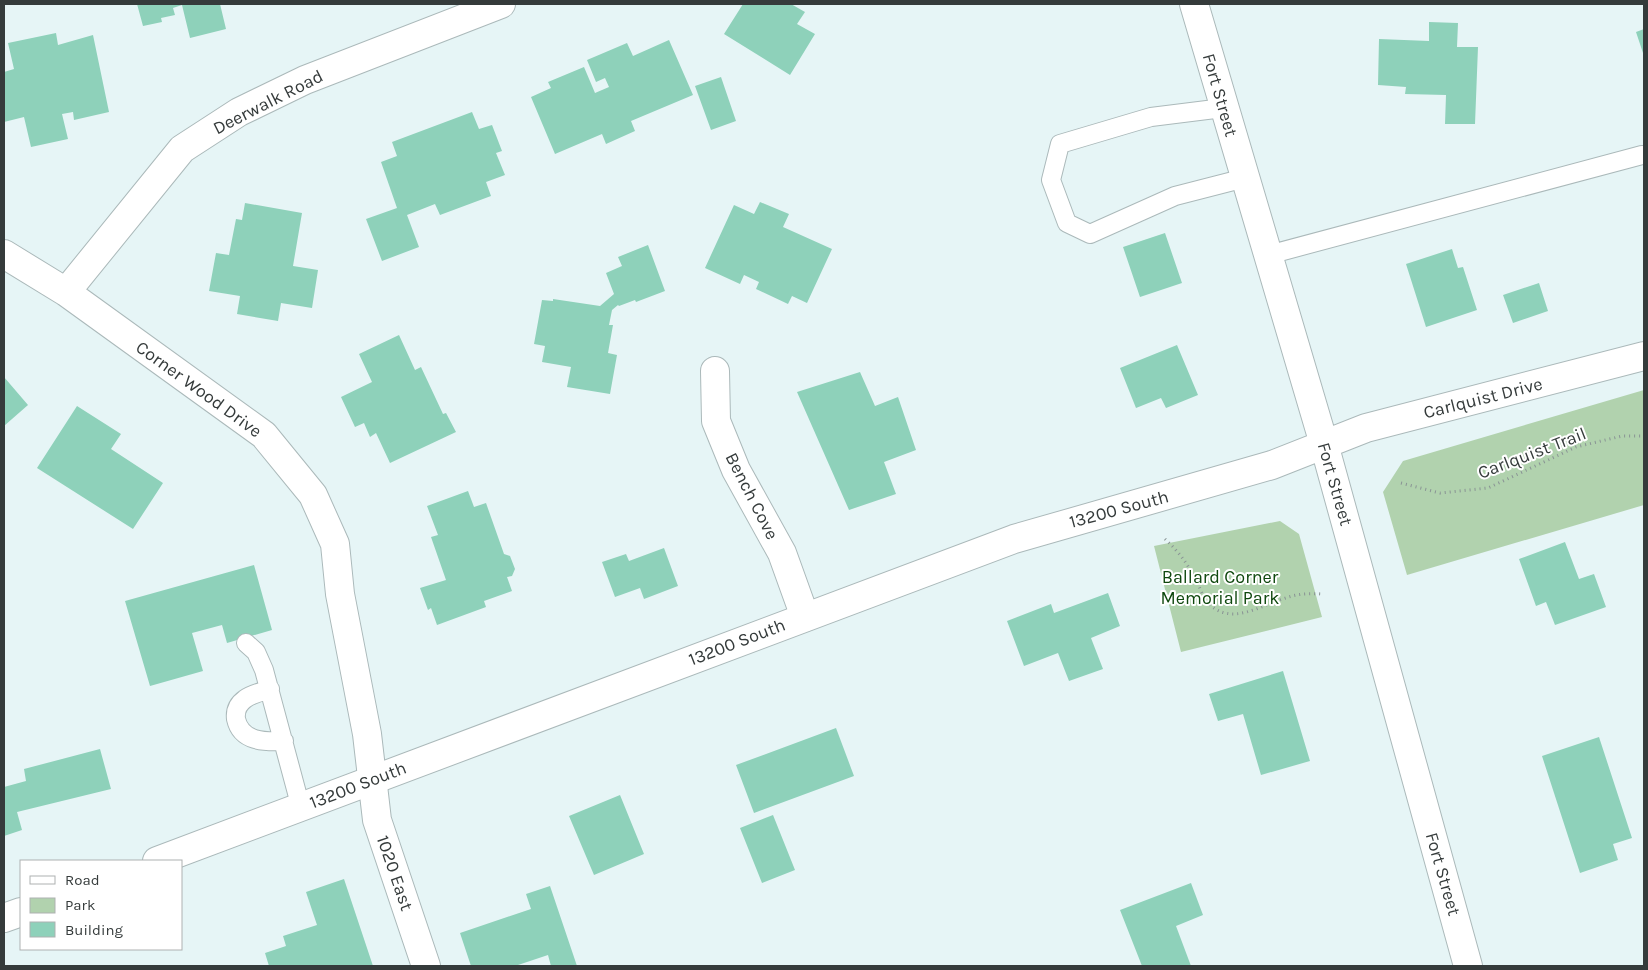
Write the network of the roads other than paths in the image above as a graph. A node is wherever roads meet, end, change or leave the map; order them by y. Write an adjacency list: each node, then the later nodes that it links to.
1 (501, 4): 8 (street, Deerwalk Road)
2 (1194, 4): 3 (street, Fort Street)
3 (1223, 108): 5 (street, Fort Street); 5 (lane)
4 (1642, 155): 7 (lane)
5 (1245, 178): 7 (street, Fort Street)
6 (4, 254): 8 (street, Corner Wood Drive)
7 (1268, 255): 11 (street, Fort Street)
8 (66, 292): 16 (street, Corner Wood Drive)
9 (1644, 356): 11 (street, Carlquist Drive)
10 (715, 371): 12 (street, Bench Cove)
11 (1324, 444): 12 (street, 13200 South); 22 (street, Fort Street)
12 (804, 617): 16 (street, 13200 South)
13 (246, 643): 14 (lane)
14 (270, 689): 15 (lane); 15 (lane)
15 (284, 741): 17 (lane)
16 (373, 778): 17 (street, 13200 South); 21 (street, 1020 East)
17 (301, 808): 18 (street, 13200 South)
18 (160, 860)
19 (20, 912): 20 (street)
20 (4, 918)
21 (426, 966)
22 (1468, 966)

